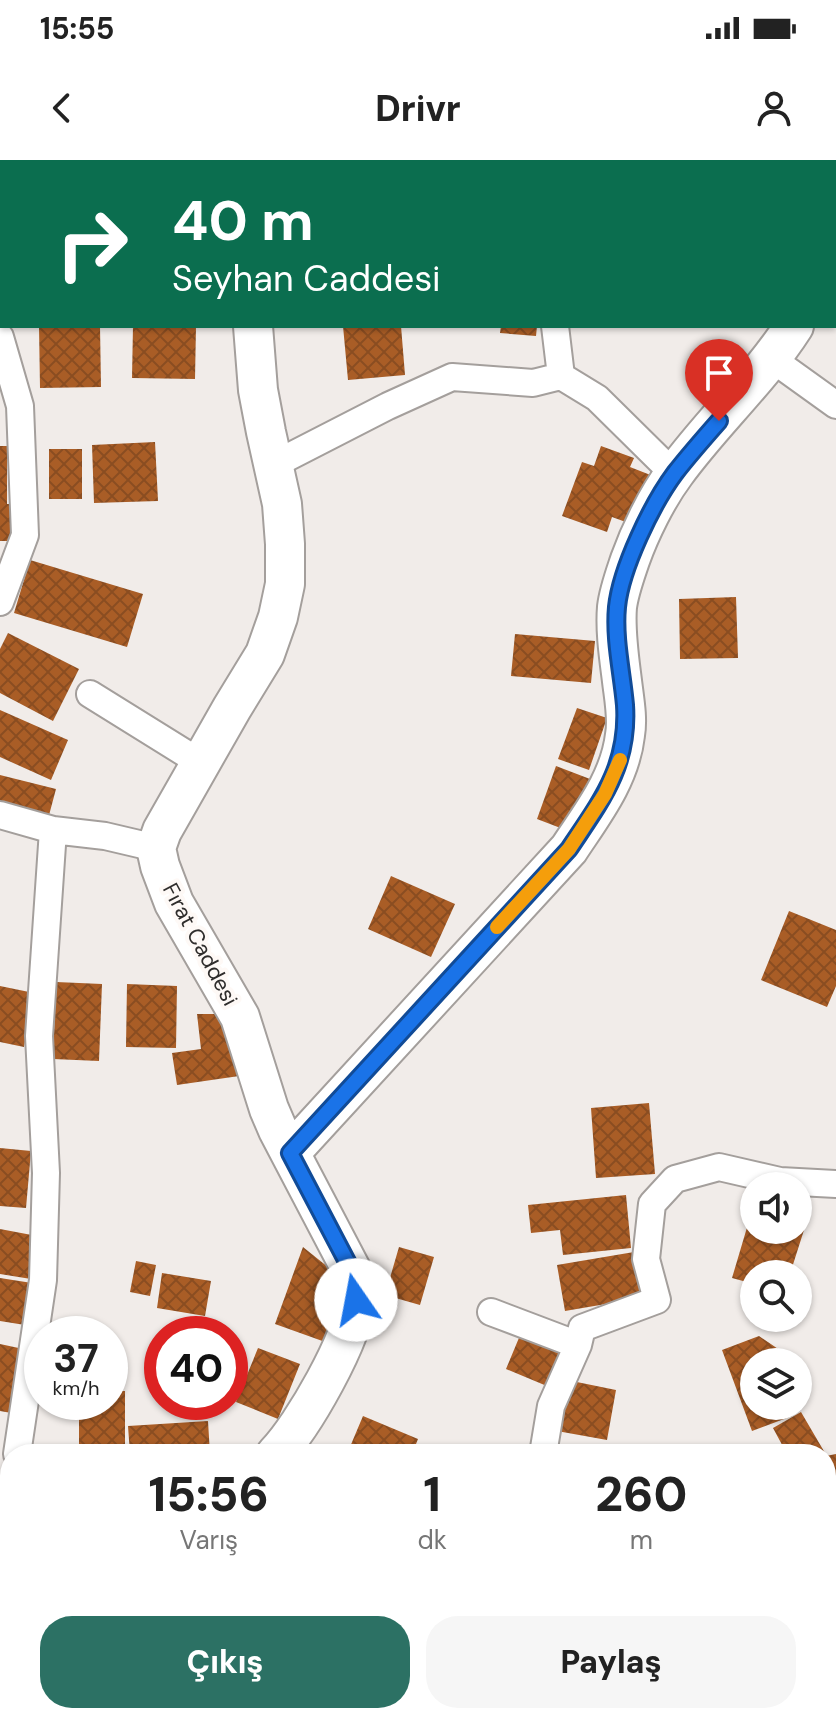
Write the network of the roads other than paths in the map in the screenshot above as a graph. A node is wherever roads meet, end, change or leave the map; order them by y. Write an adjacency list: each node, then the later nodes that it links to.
1 (253, 328): 8 (street)
2 (555, 328): 6 (street)
3 (793, 328): 5 (street)
4 (0, 337): 10 (street)
5 (772, 359): 7 (street); 9 (street)
6 (561, 376): 8 (street); 9 (street)
7 (836, 405)
8 (273, 465): 12 (street)
9 (674, 474): 16 (street)
10 (0, 602)
11 (90, 694): 12 (street)
12 (201, 763): 15 (street)
13 (0, 815): 14 (street)
14 (53, 830): 15 (street); 20 (street)
15 (156, 848): 16 (street, Fırat Caddesi)
16 (290, 1153): 21 (street, Fırat Caddesi)
17 (836, 1184): 19 (street)
18 (491, 1312): 19 (street)
19 (578, 1345): 22 (street)
20 (18, 1444)
21 (284, 1444)
22 (545, 1444)

